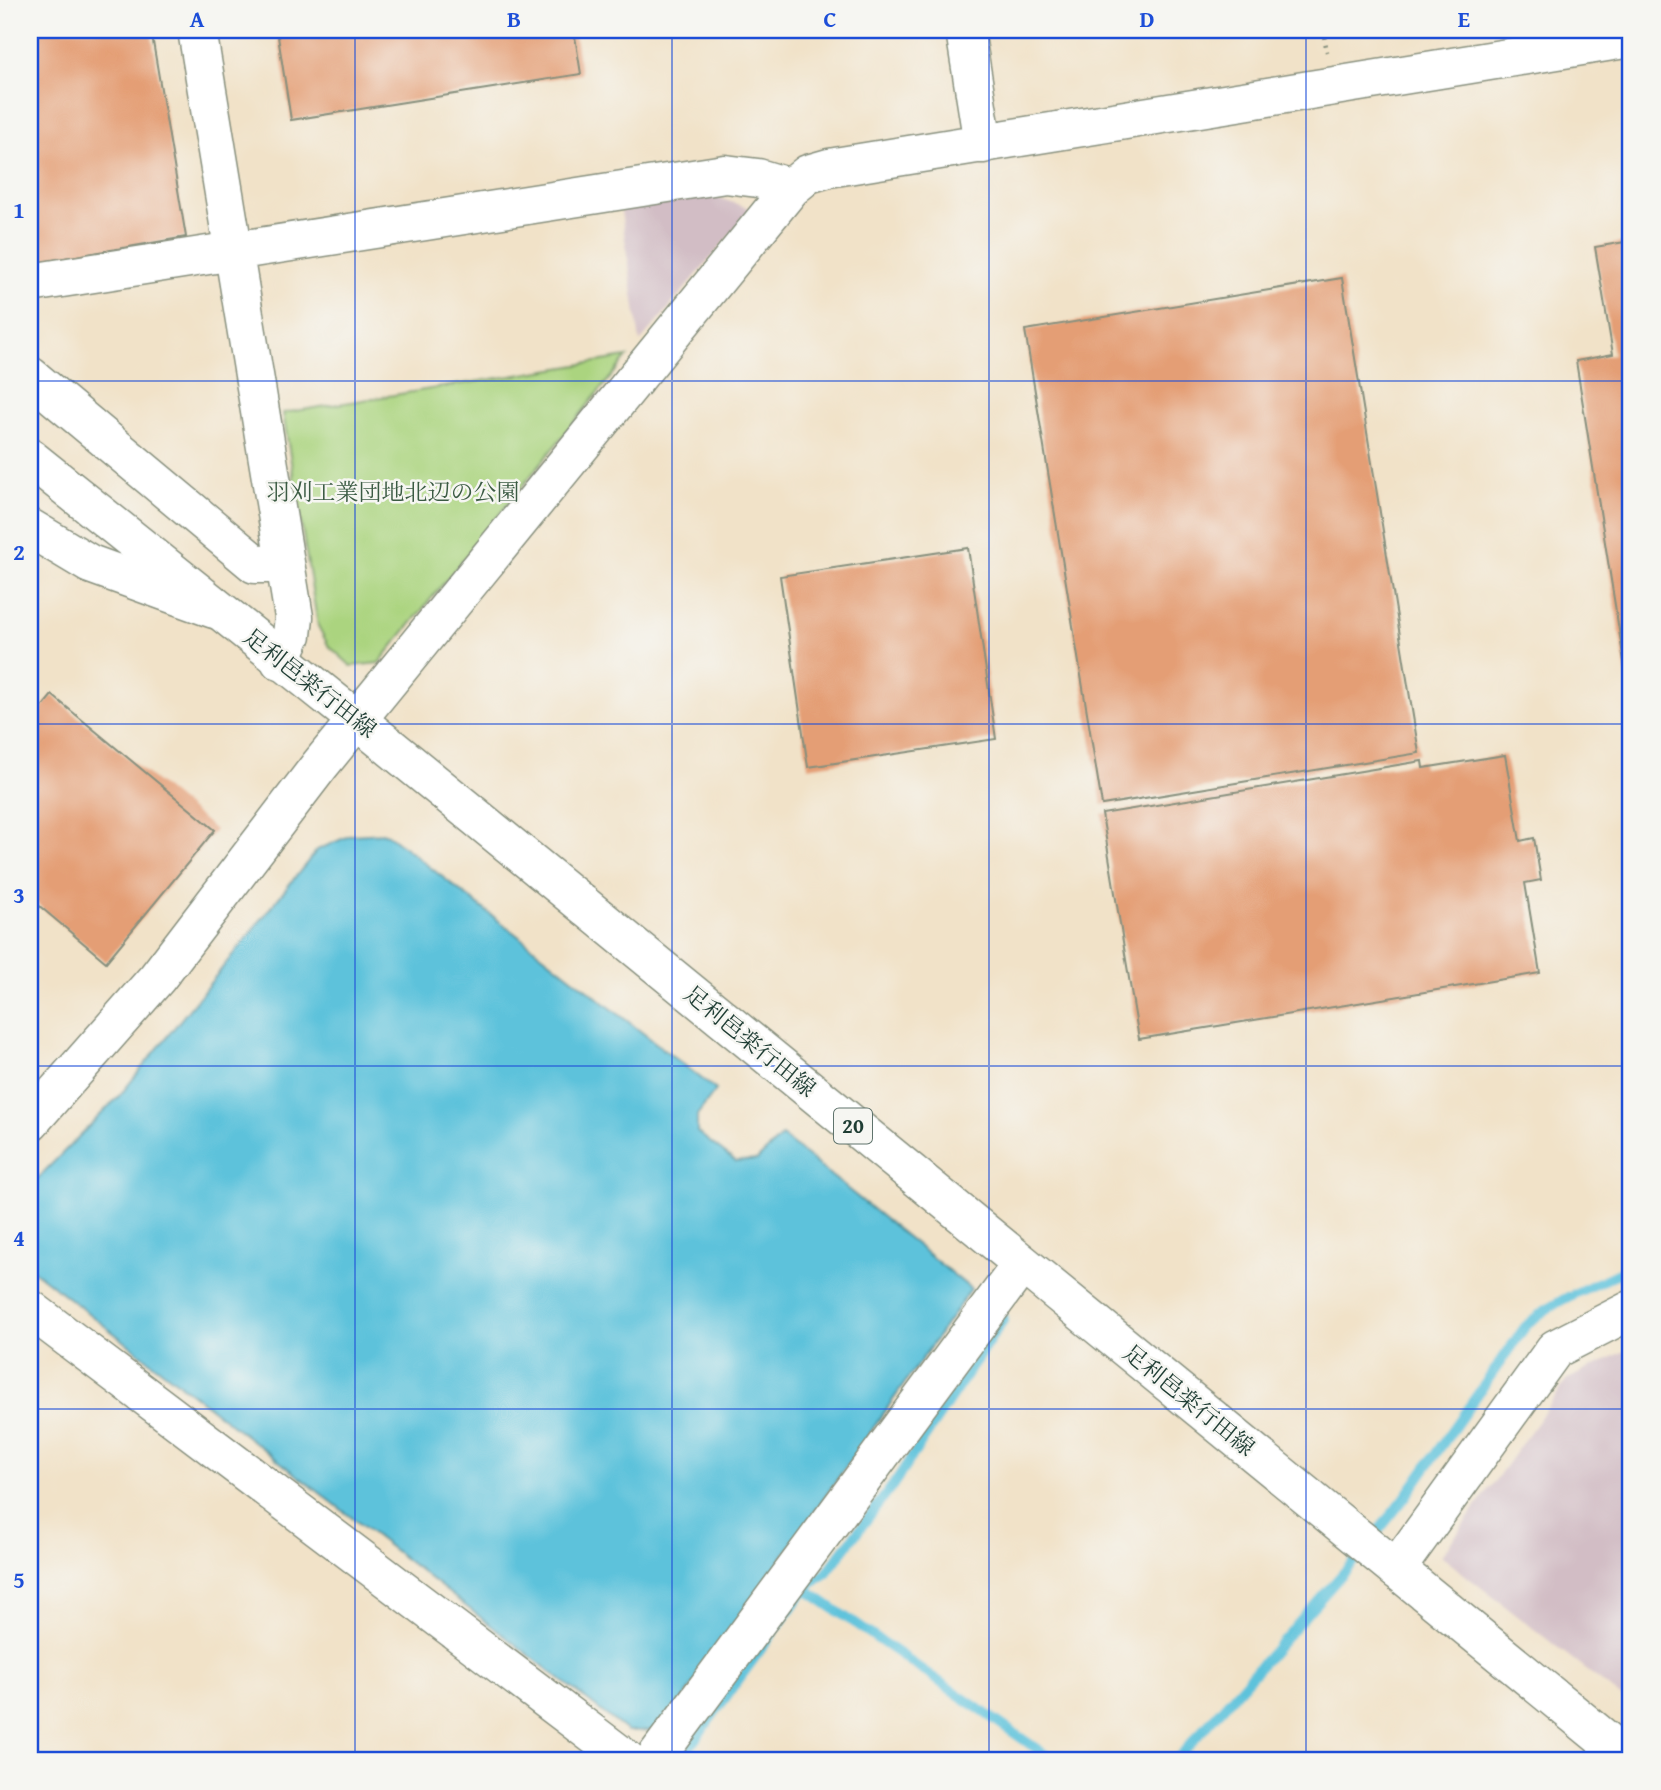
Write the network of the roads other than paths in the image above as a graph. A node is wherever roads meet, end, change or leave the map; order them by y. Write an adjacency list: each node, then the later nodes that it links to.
1 (197, 30): 6 (street)
2 (965, 30): 4 (street)
3 (1631, 38): 4 (street)
4 (983, 144): 5 (street)
5 (791, 188): 6 (street); 14 (street)
6 (232, 249): 7 (street); 11 (street)
7 (30, 283)
8 (30, 376): 11 (street)
9 (30, 458): 12 (street, 足利邑楽行田線 / 20)
10 (30, 527): 12 (street)
11 (285, 564): 13 (street)
12 (219, 611): 13 (street, 足利邑楽行田線 / 20)
13 (280, 661): 14 (street, 足利邑楽行田線 / 20)
14 (357, 720): 15 (street); 16 (street, 足利邑楽行田線 / 20)
15 (30, 1122)
16 (1022, 1264): 19 (street, 足利邑楽行田線 / 20); 21 (street)
17 (30, 1309): 20 (street)
18 (1631, 1310): 19 (street)
19 (1395, 1569): 22 (street, 足利邑楽行田線 / 20)
20 (626, 1760)
21 (654, 1760)
22 (1630, 1760)

